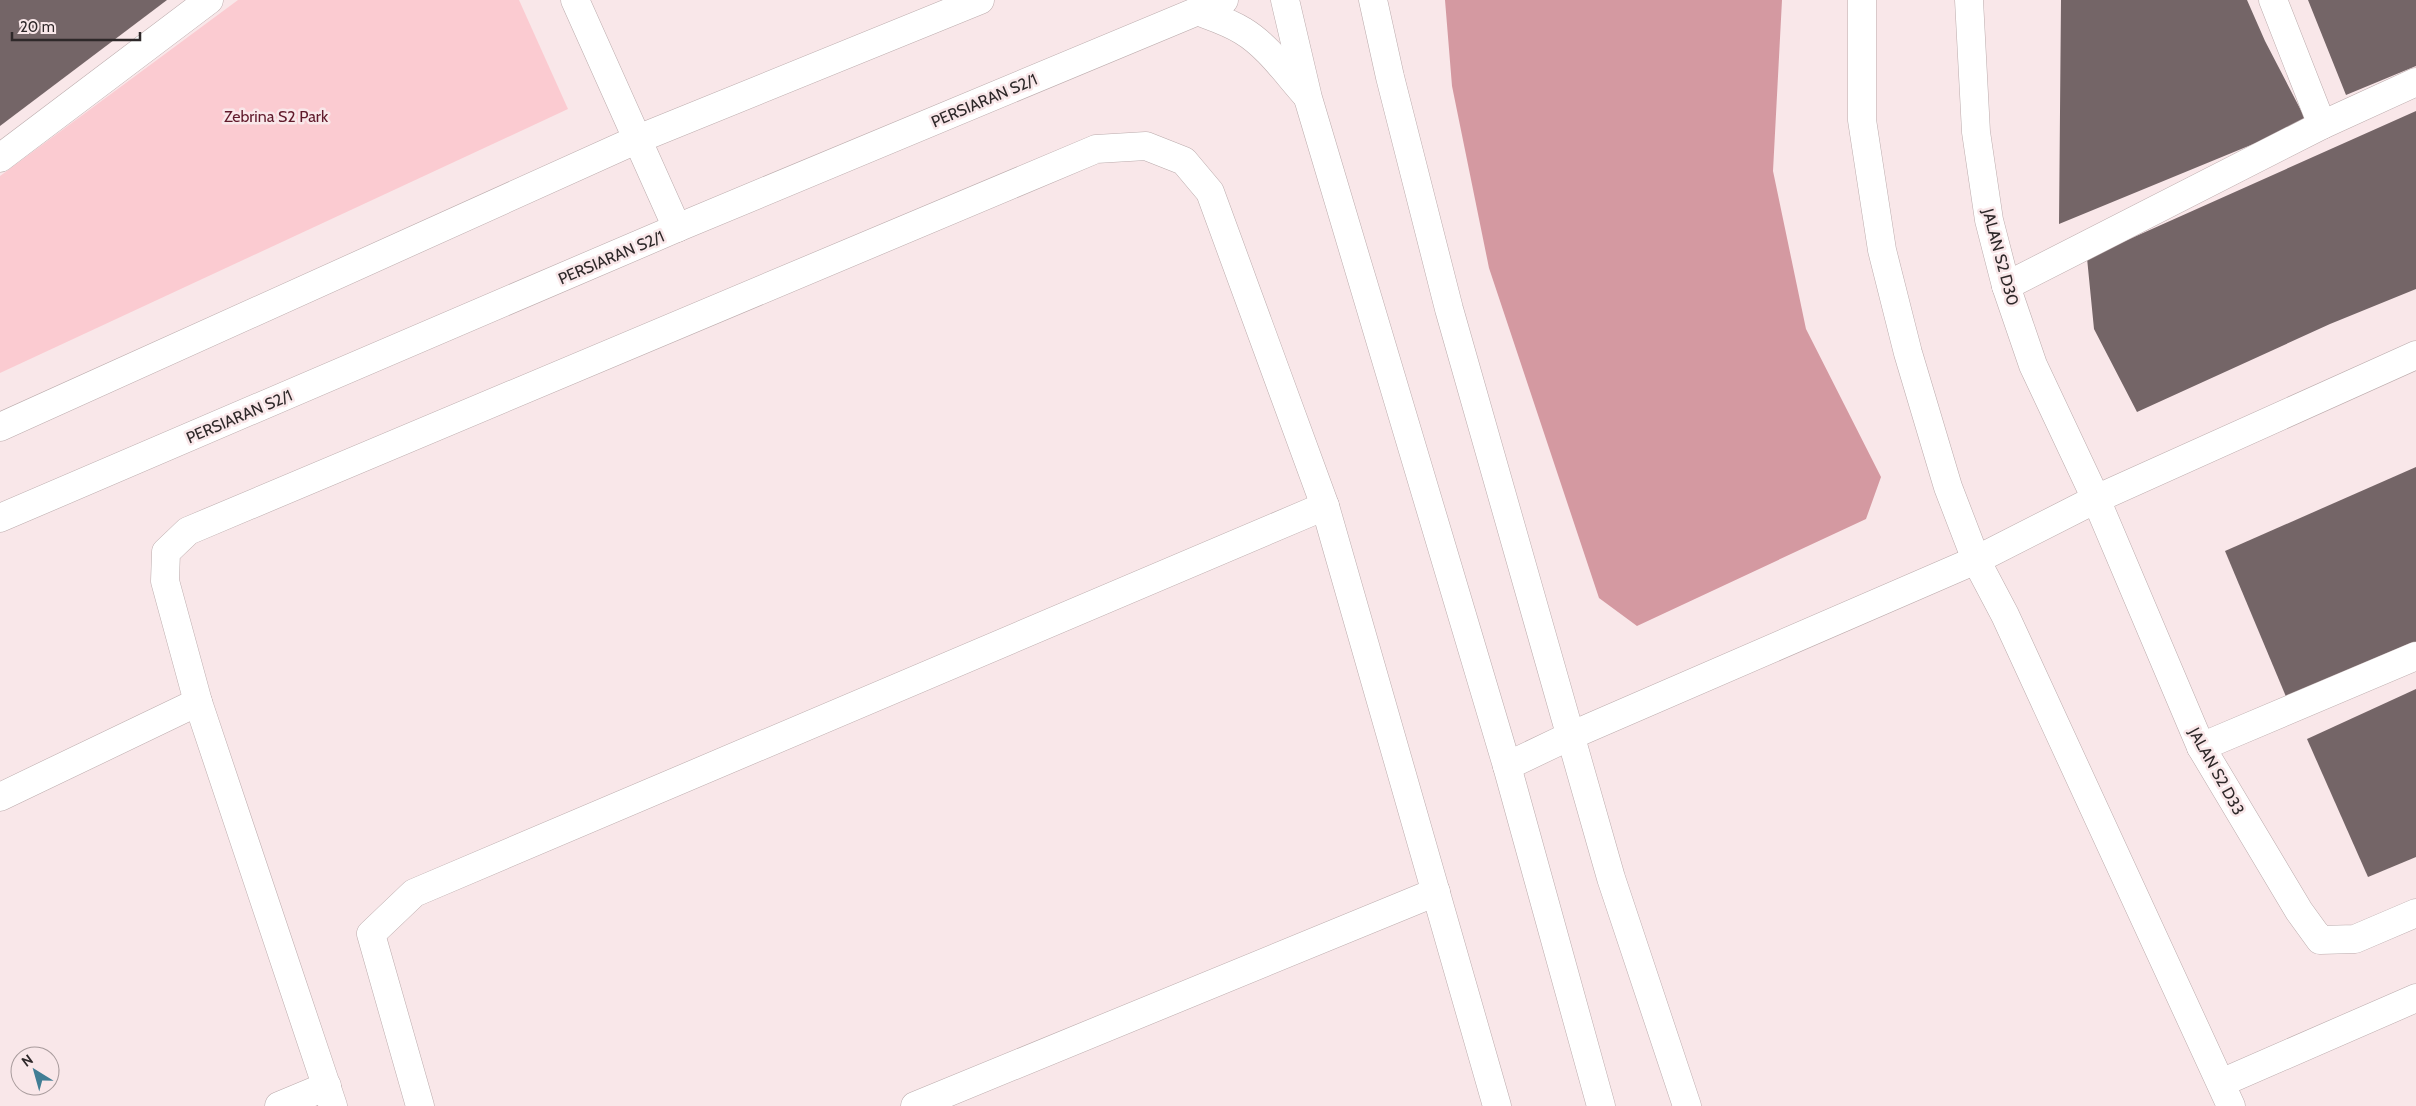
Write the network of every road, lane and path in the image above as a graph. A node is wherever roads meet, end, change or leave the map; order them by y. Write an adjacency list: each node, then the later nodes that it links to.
1 (209, 0): 15 (street)
2 (575, 0): 14 (street)
3 (980, 0): 14 (street)
4 (1224, 0): 10 (street, PERSIARAN S2/1)
5 (1285, 0): 12 (street)
6 (1373, 0): 26 (street)
7 (1862, 0): 23 (street)
8 (1969, 0): 17 (street, JALAN S2 D30)
9 (2273, 0): 13 (street)
10 (1197, 12): 12 (street); 16 (street, PERSIARAN S2/1)
11 (2416, 82): 13 (street)
12 (1308, 98): 28 (street)
13 (2322, 125): 17 (street)
14 (638, 139): 16 (street); 19 (street)
15 (0, 158)
16 (678, 228): 22 (street, PERSIARAN S2/1)
17 (2006, 286): 20 (street, JALAN S2 D30)
18 (2416, 355): 20 (street)
19 (0, 427)
20 (2096, 499): 23 (street); 27 (street, JALAN S2 D33)
21 (1325, 506): 25 (street); 30 (street); 36 (street)
22 (0, 518)
23 (1976, 560): 26 (street); 33 (street)
24 (2416, 656): 27 (street)
25 (198, 702): 29 (street); 34 (street)
26 (1570, 736): 28 (street); 40 (street)
27 (2201, 747): 31 (street, JALAN S2 D33)
28 (1507, 766): 39 (street)
29 (0, 797)
30 (1436, 892): 37 (street); 38 (street)
31 (2416, 913)
32 (2416, 998): 33 (street)
33 (2226, 1094)
34 (330, 1096): 35 (street)
35 (279, 1106)
36 (420, 1106)
37 (915, 1106)
38 (1497, 1106)
39 (1601, 1106)
40 (1687, 1106)

